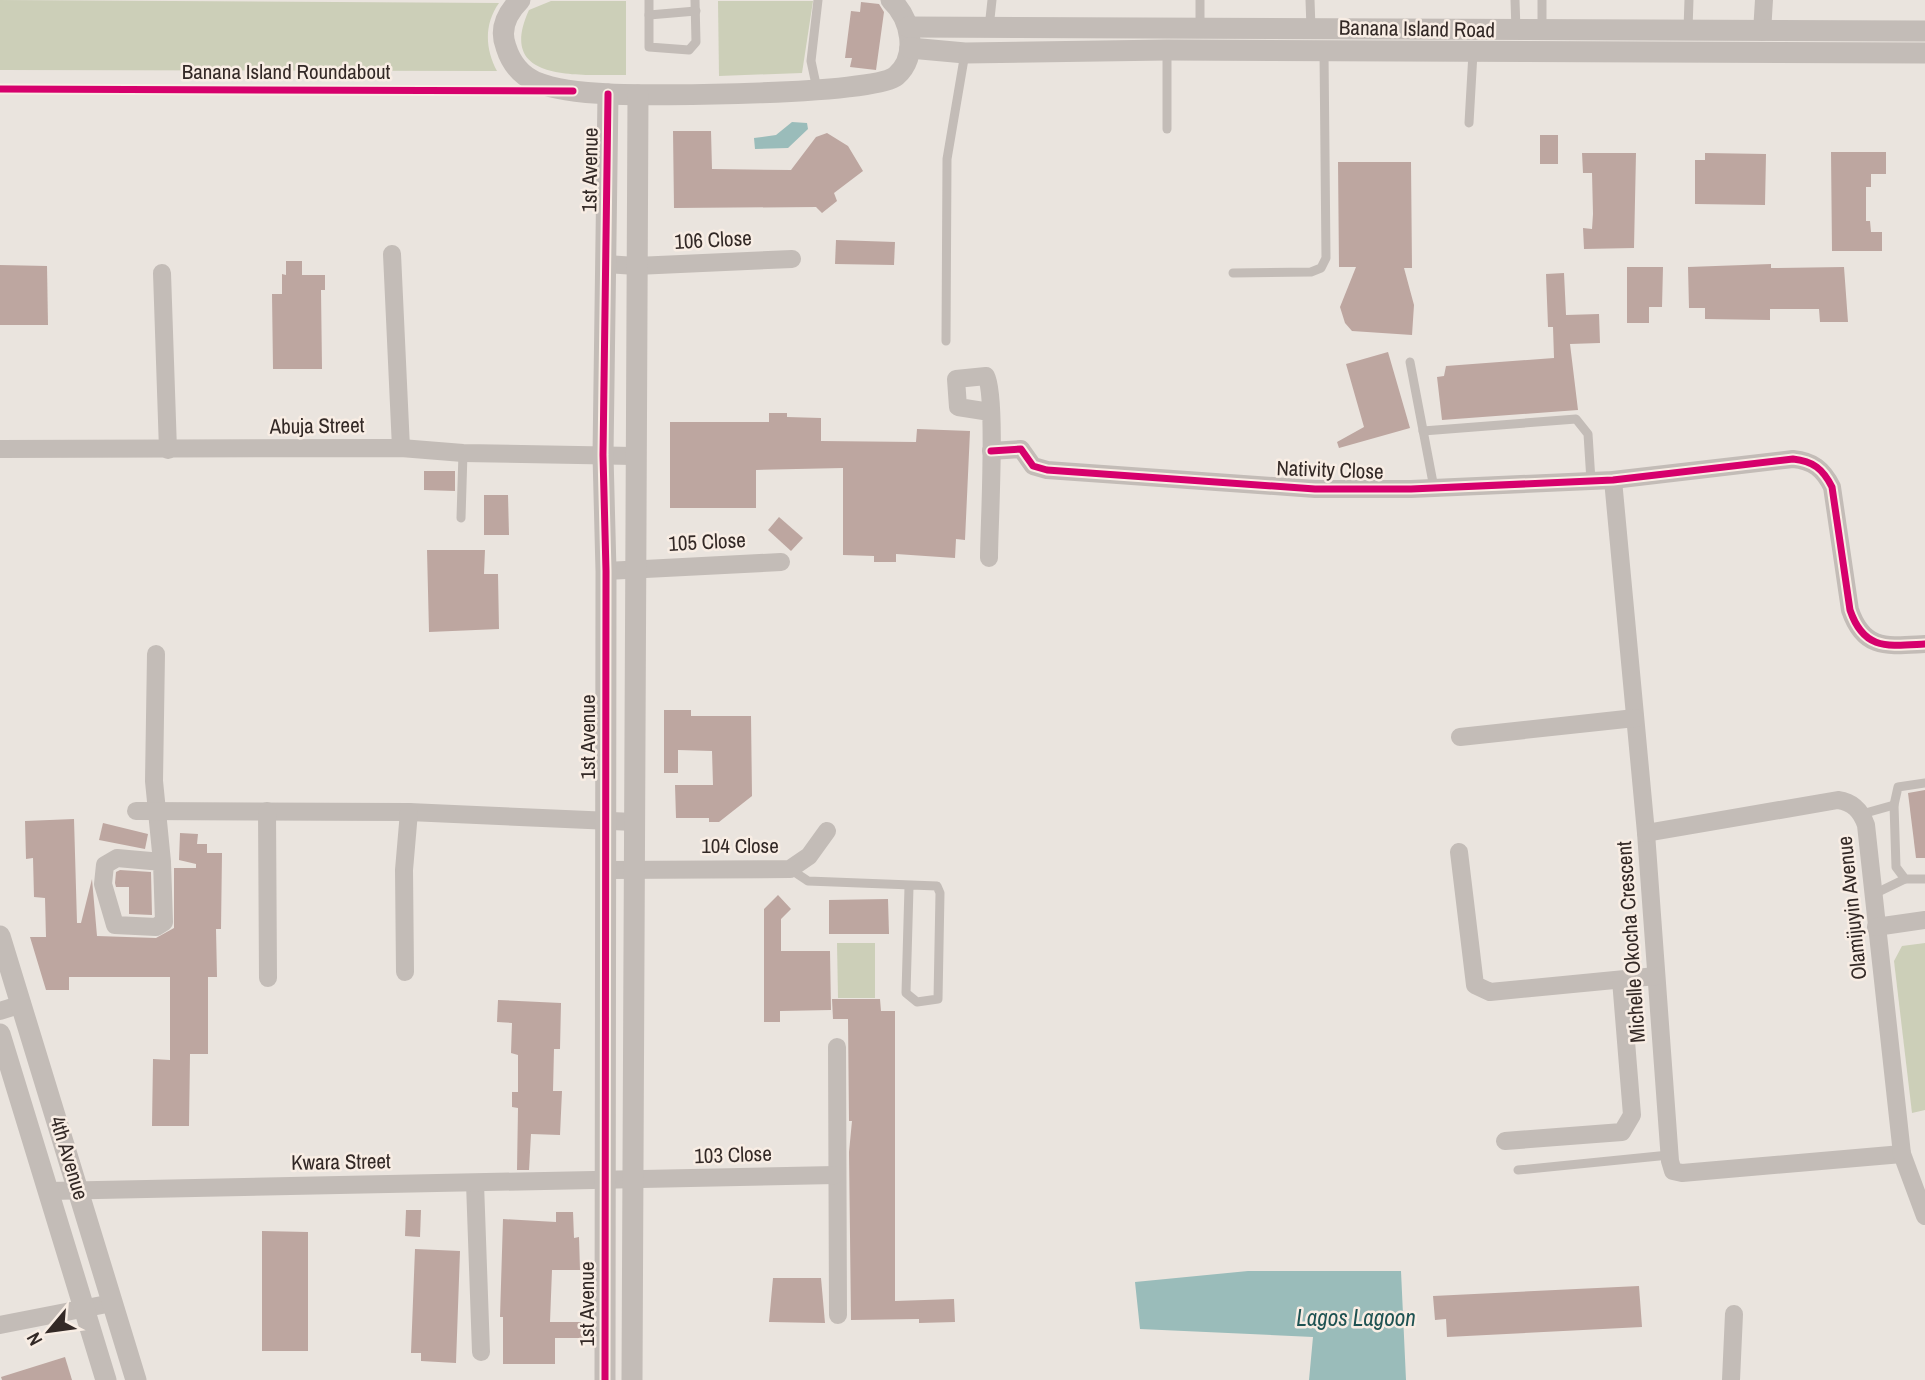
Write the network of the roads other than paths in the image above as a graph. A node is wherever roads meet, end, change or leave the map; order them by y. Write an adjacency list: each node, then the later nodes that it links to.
1 (520, 0): 30 (street)
2 (649, 0): 14 (lane)
3 (695, 0): 13 (lane)
4 (817, 0): 29 (lane)
5 (891, 0): 23 (street)
6 (992, 0): 17 (lane)
7 (1200, 0): 16 (lane)
8 (1310, 0): 15 (lane)
9 (1515, 0): 18 (lane)
10 (1542, 0): 19 (lane)
11 (1689, 0): 21 (lane)
12 (1764, 0): 22 (street)
13 (696, 11): 14 (lane); 14 (lane)
14 (649, 15)
15 (1311, 28): 16 (street, Banana Island Road); 18 (street, Banana Island Road)
16 (1200, 29): 17 (street, Banana Island Road)
17 (989, 30): 23 (street, Banana Island Road)
18 (1516, 30): 19 (street, Banana Island Road)
19 (1542, 30): 21 (street, Banana Island Road)
20 (1925, 30): 22 (street, Banana Island Road)
21 (1688, 31): 22 (street, Banana Island Road)
22 (1762, 32)
23 (909, 38): 28 (street, Banana Island Road); 29 (street)
24 (1167, 50): 25 (street, Banana Island Road); 28 (street, Banana Island Road); 33 (lane)
25 (1324, 50): 26 (street, Banana Island Road); 39 (lane)
26 (1473, 51): 27 (street, Banana Island Road); 32 (lane)
27 (1925, 53)
28 (965, 54): 40 (lane)
29 (818, 90): 31 (street)
30 (608, 94): 31 (street); 36 (street, 1st Avenue)
31 (638, 94): 37 (street)
32 (1469, 123)
33 (1167, 129)
34 (392, 254): 44 (street)
35 (792, 259): 37 (street, 106 Close)
36 (606, 264): 37 (street, 106 Close); 49 (street, 1st Avenue)
37 (636, 266): 50 (street)
38 (162, 273): 46 (street)
39 (1233, 274)
40 (946, 341)
41 (1410, 362): 43 (lane)
42 (990, 412): 47 (street)
43 (1423, 431): 52 (lane); 53 (lane)
44 (401, 448): 46 (street, Abuja Street); 48 (street, Abuja Street)
45 (0, 449): 46 (street, Abuja Street)
46 (168, 450)
47 (991, 451): 53 (street, Nativity Close); 55 (street)
48 (463, 453): 49 (street, Abuja Street); 54 (lane)
49 (603, 455): 50 (street, Abuja Street); 58 (street, 1st Avenue)
50 (634, 456): 57 (street)
51 (1613, 480): 52 (street, Nativity Close); 59 (street, Nativity Close); 61 (street, Michelle Okocha Crescent)
52 (1591, 481): 53 (street, Nativity Close)
53 (1434, 488)
54 (461, 518)
55 (989, 558)
56 (781, 562): 57 (street, 105 Close)
57 (635, 569): 58 (street, 105 Close); 71 (street)
58 (606, 571): 70 (street, 1st Avenue)
59 (1925, 644)
60 (156, 654): 66 (street)
61 (1635, 718): 62 (street); 73 (street, Michelle Okocha Crescent)
62 (1460, 737)
63 (1925, 783): 64 (lane)
64 (1894, 805): 69 (lane); 79 (lane)
65 (136, 811): 66 (street)
66 (156, 811): 67 (street); 75 (street)
67 (267, 811): 68 (street); 88 (street)
68 (409, 812): 70 (street); 86 (street)
69 (1862, 814): 73 (street, Olamijuyin Avenue); 82 (street, Olamijuyin Avenue)
70 (606, 821): 71 (street); 78 (street, 1st Avenue)
71 (634, 822): 76 (street)
72 (827, 831): 77 (street, 104 Close)
73 (1646, 833): 87 (street, Michelle Okocha Crescent)
74 (1459, 852): 89 (street)
75 (162, 862): 75 (street)
76 (636, 869): 77 (street, 104 Close); 78 (street, 104 Close); 99 (street)
77 (790, 869): 81 (lane)
78 (607, 870): 100 (street, 1st Avenue)
79 (1905, 879): 80 (lane); 82 (lane)
80 (1925, 879)
81 (909, 887): 81 (lane)
82 (1872, 895): 84 (street, Olamijuyin Avenue)
83 (1925, 920): 84 (street)
84 (1876, 927): 95 (street, Olamijuyin Avenue)
85 (0, 936): 90 (street, 4th Avenue)
86 (405, 972)
87 (1657, 976): 89 (street); 96 (street, Michelle Okocha Crescent)
88 (268, 978)
89 (1621, 980): 94 (street)
90 (22, 1004): 91 (street); 102 (street, 4th Avenue)
91 (0, 1011)
92 (0, 1034): 103 (street, 4th Avenue)
93 (836, 1047): 98 (street)
94 (1505, 1141)
95 (1902, 1154): 96 (street); 104 (street, Olamijuyin Avenue)
96 (1669, 1155): 97 (lane)
97 (1518, 1170)
98 (835, 1175): 99 (street, 103 Close); 108 (street)
99 (633, 1180): 100 (street, Kwara Street); 114 (street)
100 (604, 1182): 101 (street, Kwara Street); 113 (street, 1st Avenue)
101 (475, 1183): 102 (street, Kwara Street); 110 (street)
102 (78, 1188): 103 (street, Kwara Street); 105 (street, 4th Avenue)
103 (49, 1191): 106 (street, 4th Avenue)
104 (1925, 1216)
105 (112, 1303): 106 (street); 112 (street, 4th Avenue)
106 (84, 1309): 109 (street); 111 (street, 4th Avenue)
107 (1734, 1314): 115 (street)
108 (838, 1315)
109 (0, 1325)
110 (481, 1352)
111 (106, 1380)
112 (136, 1380)
113 (605, 1380)
114 (632, 1380)
115 (1731, 1380)

